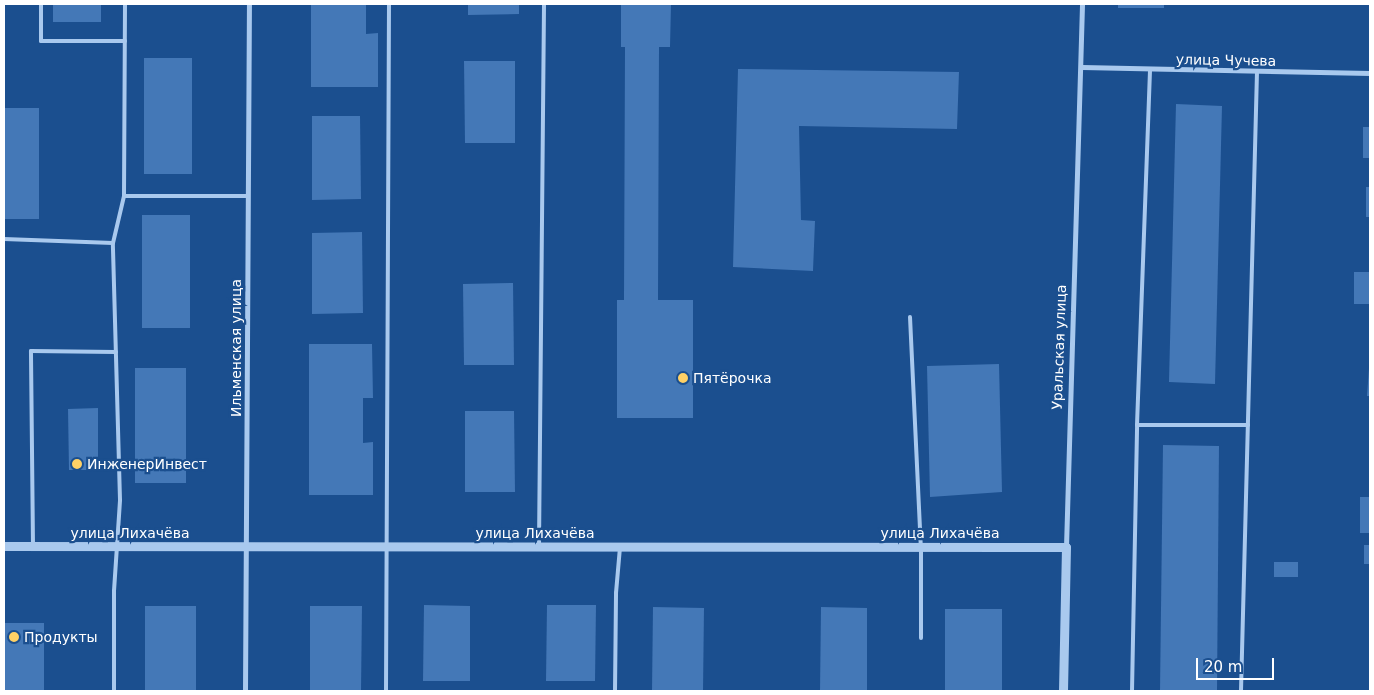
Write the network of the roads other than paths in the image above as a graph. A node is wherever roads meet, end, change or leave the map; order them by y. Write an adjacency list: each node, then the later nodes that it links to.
1 (41, 4): 7 (lane)
2 (125, 4): 7 (lane)
3 (249, 4): 13 (street, Ильменская улица)
4 (389, 4): 24 (lane)
5 (544, 4): 25 (lane)
6 (1082, 4): 8 (street, Уральская улица)
7 (125, 41): 12 (lane)
8 (1082, 67): 9 (street, улица Чучева); 28 (street, Уральская улица)
9 (1150, 69): 10 (street, улица Чучева); 18 (lane)
10 (1257, 72): 11 (street, улица Чучева); 19 (lane)
11 (1370, 73)
12 (124, 196): 13 (lane); 15 (lane)
13 (247, 196): 23 (street, Ильменская улица)
14 (4, 239): 15 (lane)
15 (113, 243): 17 (lane)
16 (910, 317): 27 (lane)
17 (116, 352): 21 (lane); 22 (lane)
18 (1137, 425): 19 (lane); 35 (lane)
19 (1248, 425): 36 (lane)
20 (4, 546): 21 (street, улица Лихачёва)
21 (33, 546): 22 (street, улица Лихачёва)
22 (118, 546): 23 (street, улица Лихачёва); 30 (lane)
23 (248, 547): 24 (street, улица Лихачёва); 31 (street, Ильменская улица)
24 (388, 547): 25 (street, улица Лихачёва); 32 (lane)
25 (539, 547): 26 (street, улица Лихачёва)
26 (620, 547): 27 (street, улица Лихачёва); 33 (lane)
27 (921, 547): 28 (street, улица Лихачёва); 29 (lane)
28 (1066, 547): 34 (street, Уральская улица)
29 (921, 638)
30 (114, 691)
31 (245, 691)
32 (386, 691)
33 (615, 691)
34 (1063, 691)
35 (1132, 691)
36 (1241, 691)

